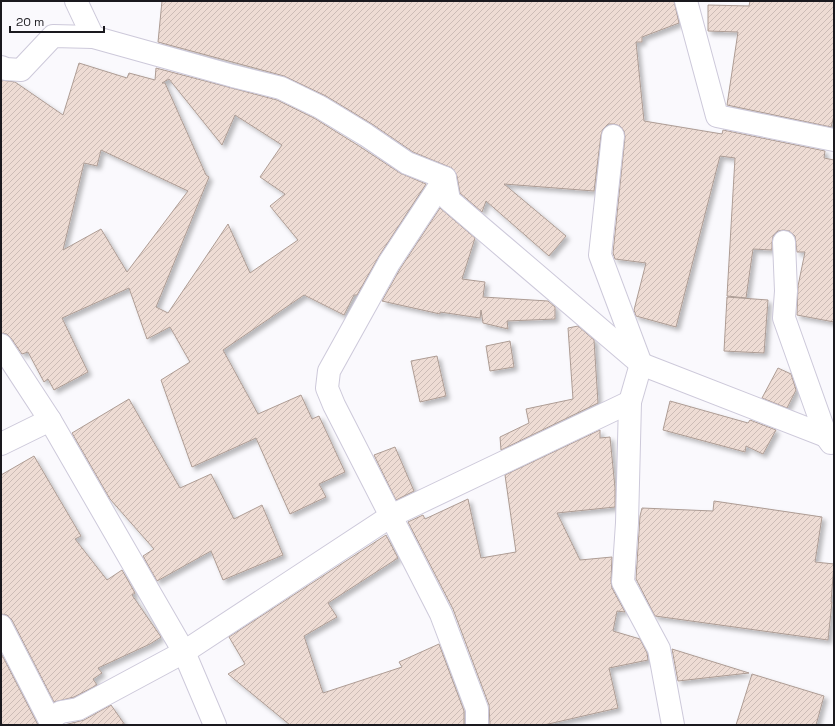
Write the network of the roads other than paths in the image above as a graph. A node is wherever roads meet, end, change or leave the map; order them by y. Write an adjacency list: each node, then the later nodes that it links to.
1 (76, 1): 3 (street)
2 (686, 1): 6 (street)
3 (93, 37): 4 (street); 7 (street)
4 (1, 67)
5 (613, 136): 10 (street)
6 (834, 140)
7 (445, 178): 10 (street); 15 (street)
8 (784, 242): 13 (street)
9 (1, 344): 12 (street)
10 (642, 364): 11 (street); 13 (street)
11 (630, 402): 15 (street); 20 (street)
12 (50, 420): 14 (street); 17 (street)
13 (830, 442)
14 (1, 444)
15 (391, 516): 17 (street); 19 (street)
16 (1, 626): 17 (street)
17 (184, 652): 18 (street)
18 (215, 725)
19 (477, 725)
20 (673, 725)

